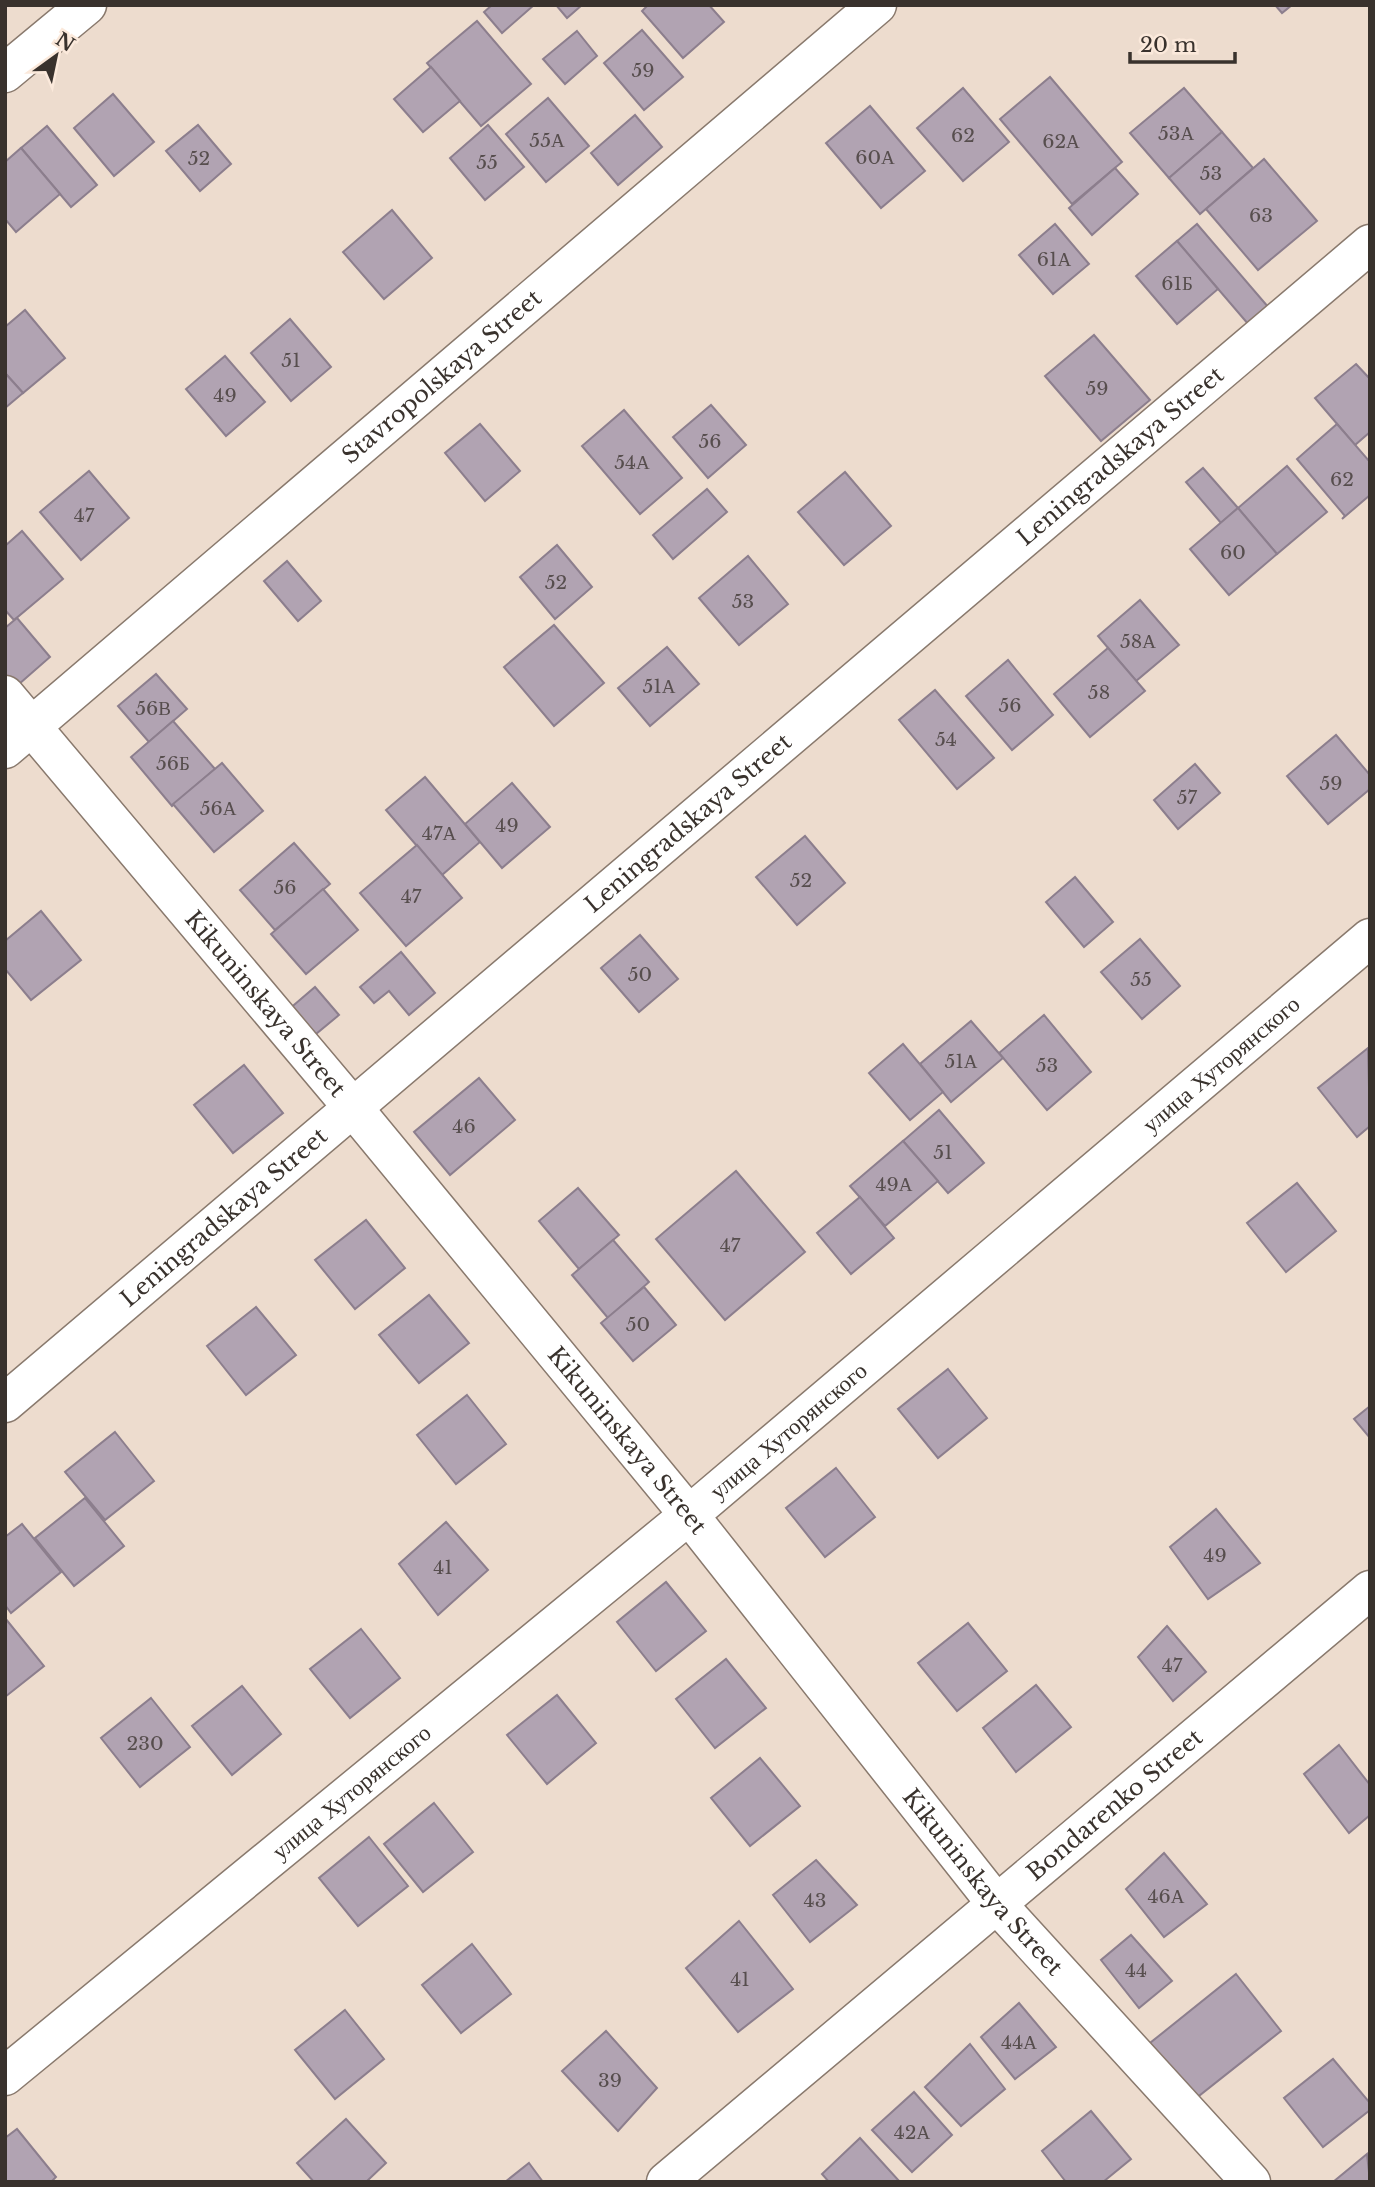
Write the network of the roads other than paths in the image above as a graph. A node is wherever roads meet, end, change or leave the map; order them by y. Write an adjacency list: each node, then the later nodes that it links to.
1 (87, 5): 3 (street)
2 (877, 5): 6 (street, Stavropolskaya Street)
3 (5, 73)
4 (1370, 244): 8 (street, Leningradskaya Street)
5 (5, 695): 6 (street, Kikuninskaya Street)
6 (18, 737): 8 (street, Kikuninskaya Street)
7 (1370, 938): 10 (street, улица Хуторянского)
8 (354, 1109): 9 (street, Leningradskaya Street); 10 (street, Kikuninskaya Street)
9 (5, 1403)
10 (689, 1515): 12 (street, Kikuninskaya Street); 13 (street, улица Хуторянского)
11 (1370, 1590): 12 (street, Bondarenko Street)
12 (995, 1902): 14 (street, Bondarenko Street); 15 (street, Kikuninskaya Street)
13 (5, 2076)
14 (666, 2182)
15 (1251, 2182)

